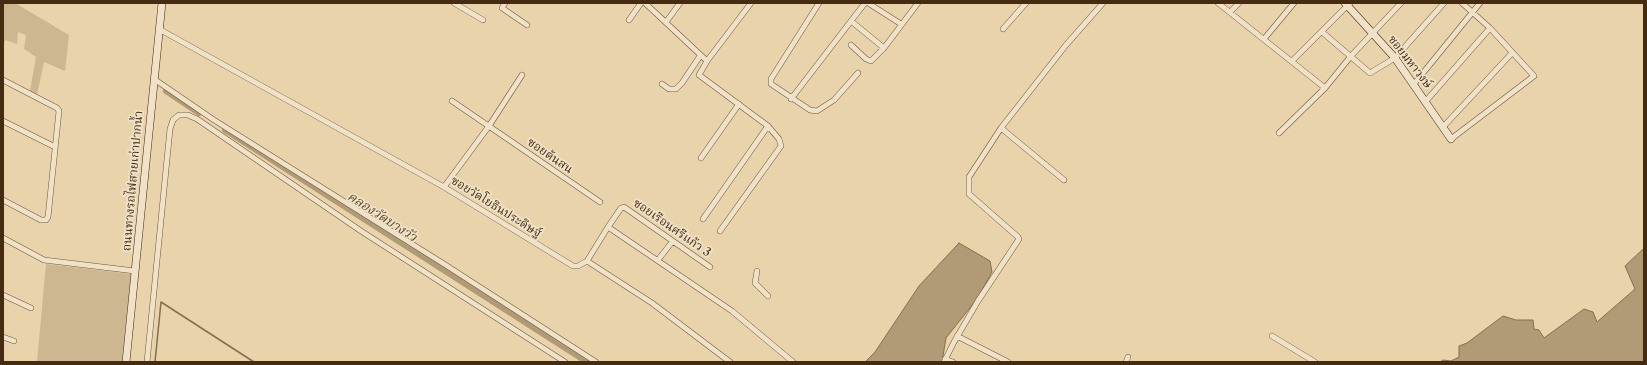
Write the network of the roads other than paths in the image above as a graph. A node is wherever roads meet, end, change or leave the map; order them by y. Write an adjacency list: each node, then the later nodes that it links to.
1 (162, 3): 30 (main road, ถนนทางรถไฟสายเก่าปากน้ำ)
2 (454, 3): 23 (street)
3 (505, 3): 28 (street)
4 (641, 3): 24 (street)
5 (645, 3): 26 (street)
6 (680, 3): 26 (street)
7 (751, 3): 41 (street)
8 (819, 3): 50 (street)
9 (867, 3): 25 (street); 27 (street)
10 (918, 3): 27 (street)
11 (1026, 3): 31 (street)
12 (1103, 3): 58 (street)
13 (1218, 3): 21 (street)
14 (1239, 3): 21 (street)
15 (1294, 3): 34 (street)
16 (1401, 3): 33 (street)
17 (1444, 3): 40 (street)
18 (1462, 3): 22 (street)
19 (1480, 3): 22 (street)
20 (1348, 4): 32 (street); 33 (main road, ซอยมหาวงษ์)
21 (1230, 12): 34 (street)
22 (1472, 12): 29 (street); 48 (street)
23 (483, 20)
24 (629, 20)
25 (851, 21): 36 (street); 50 (street)
26 (666, 22): 38 (street)
27 (902, 24): 36 (street)
28 (527, 25)
29 (1490, 28): 37 (street); 52 (street)
30 (159, 29): 45 (main road, ถนนทางรถไฟสายเก่าปากน้ำ); 64 (street, ซอยวัดโยธินประดิษฐ์)
31 (1003, 29)
32 (1322, 32): 39 (street); 42 (street)
33 (1373, 34): 39 (street); 40 (main road, ซอยมหาวงษ์)
34 (1264, 39): 42 (street)
35 (851, 45): 36 (street)
36 (884, 48)
37 (1512, 53): 57 (street); 60 (street)
38 (700, 56): 41 (street); 47 (street)
39 (1350, 56): 40 (street); 49 (street)
40 (1395, 58): 48 (main road, ซอยมหาวงษ์)
41 (707, 61): 53 (street)
42 (1292, 61): 49 (street)
43 (858, 73): 50 (street)
44 (522, 75): 55 (street)
45 (154, 79): 75 (main road, ถนนทางรถไฟสายเก่าปากน้ำ); 88 (street)
46 (3, 80): 61 (street)
47 (662, 84)
48 (1414, 84): 52 (main road, ซอยมหาวงษ์)
49 (1325, 88): 59 (street)
50 (791, 99)
51 (452, 101): 55 (street, ซอยต้นสน)
52 (1426, 101): 57 (main road, ซอยมหาวงษ์)
53 (739, 104): 56 (street); 62 (street)
54 (3, 121): 61 (street)
55 (489, 126): 64 (street); 66 (street, ซอยต้นสน)
56 (768, 126): 67 (street); 69 (street)
57 (1444, 126): 60 (main road, ซอยมหาวงษ์)
58 (1001, 128): 63 (street); 80 (street)
59 (1279, 133)
60 (1451, 139)
61 (55, 147): 65 (street)
62 (701, 158)
63 (1064, 180)
64 (444, 187): 73 (street, ซอยวัดโยธินประดิษฐ์)
65 (3, 200)
66 (600, 202)
67 (703, 219)
68 (608, 227): 71 (street, ซอยเรือนศรีแก้ว 3); 72 (street); 73 (street)
69 (720, 231)
70 (3, 238): 75 (street)
71 (672, 242): 72 (street); 74 (street, ซอยเรือนศรีแก้ว 3)
72 (658, 260): 90 (street)
73 (587, 261): 89 (street)
74 (710, 267)
75 (135, 271): 85 (main road, ถนนทางรถไฟสายเก่าปากน้ำ)
76 (757, 271): 78 (street)
77 (3, 295): 79 (street)
78 (768, 296)
79 (31, 308)
80 (957, 336): 84 (street); 92 (street)
81 (1272, 336): 93 (street)
82 (3, 337): 83 (street)
83 (14, 341)
84 (945, 360): 91 (street)
85 (126, 362)
86 (147, 362): 87 (street)
87 (565, 362)
88 (596, 362)
89 (730, 362)
90 (793, 362)
91 (953, 362)
92 (1008, 362)
93 (1315, 362)

